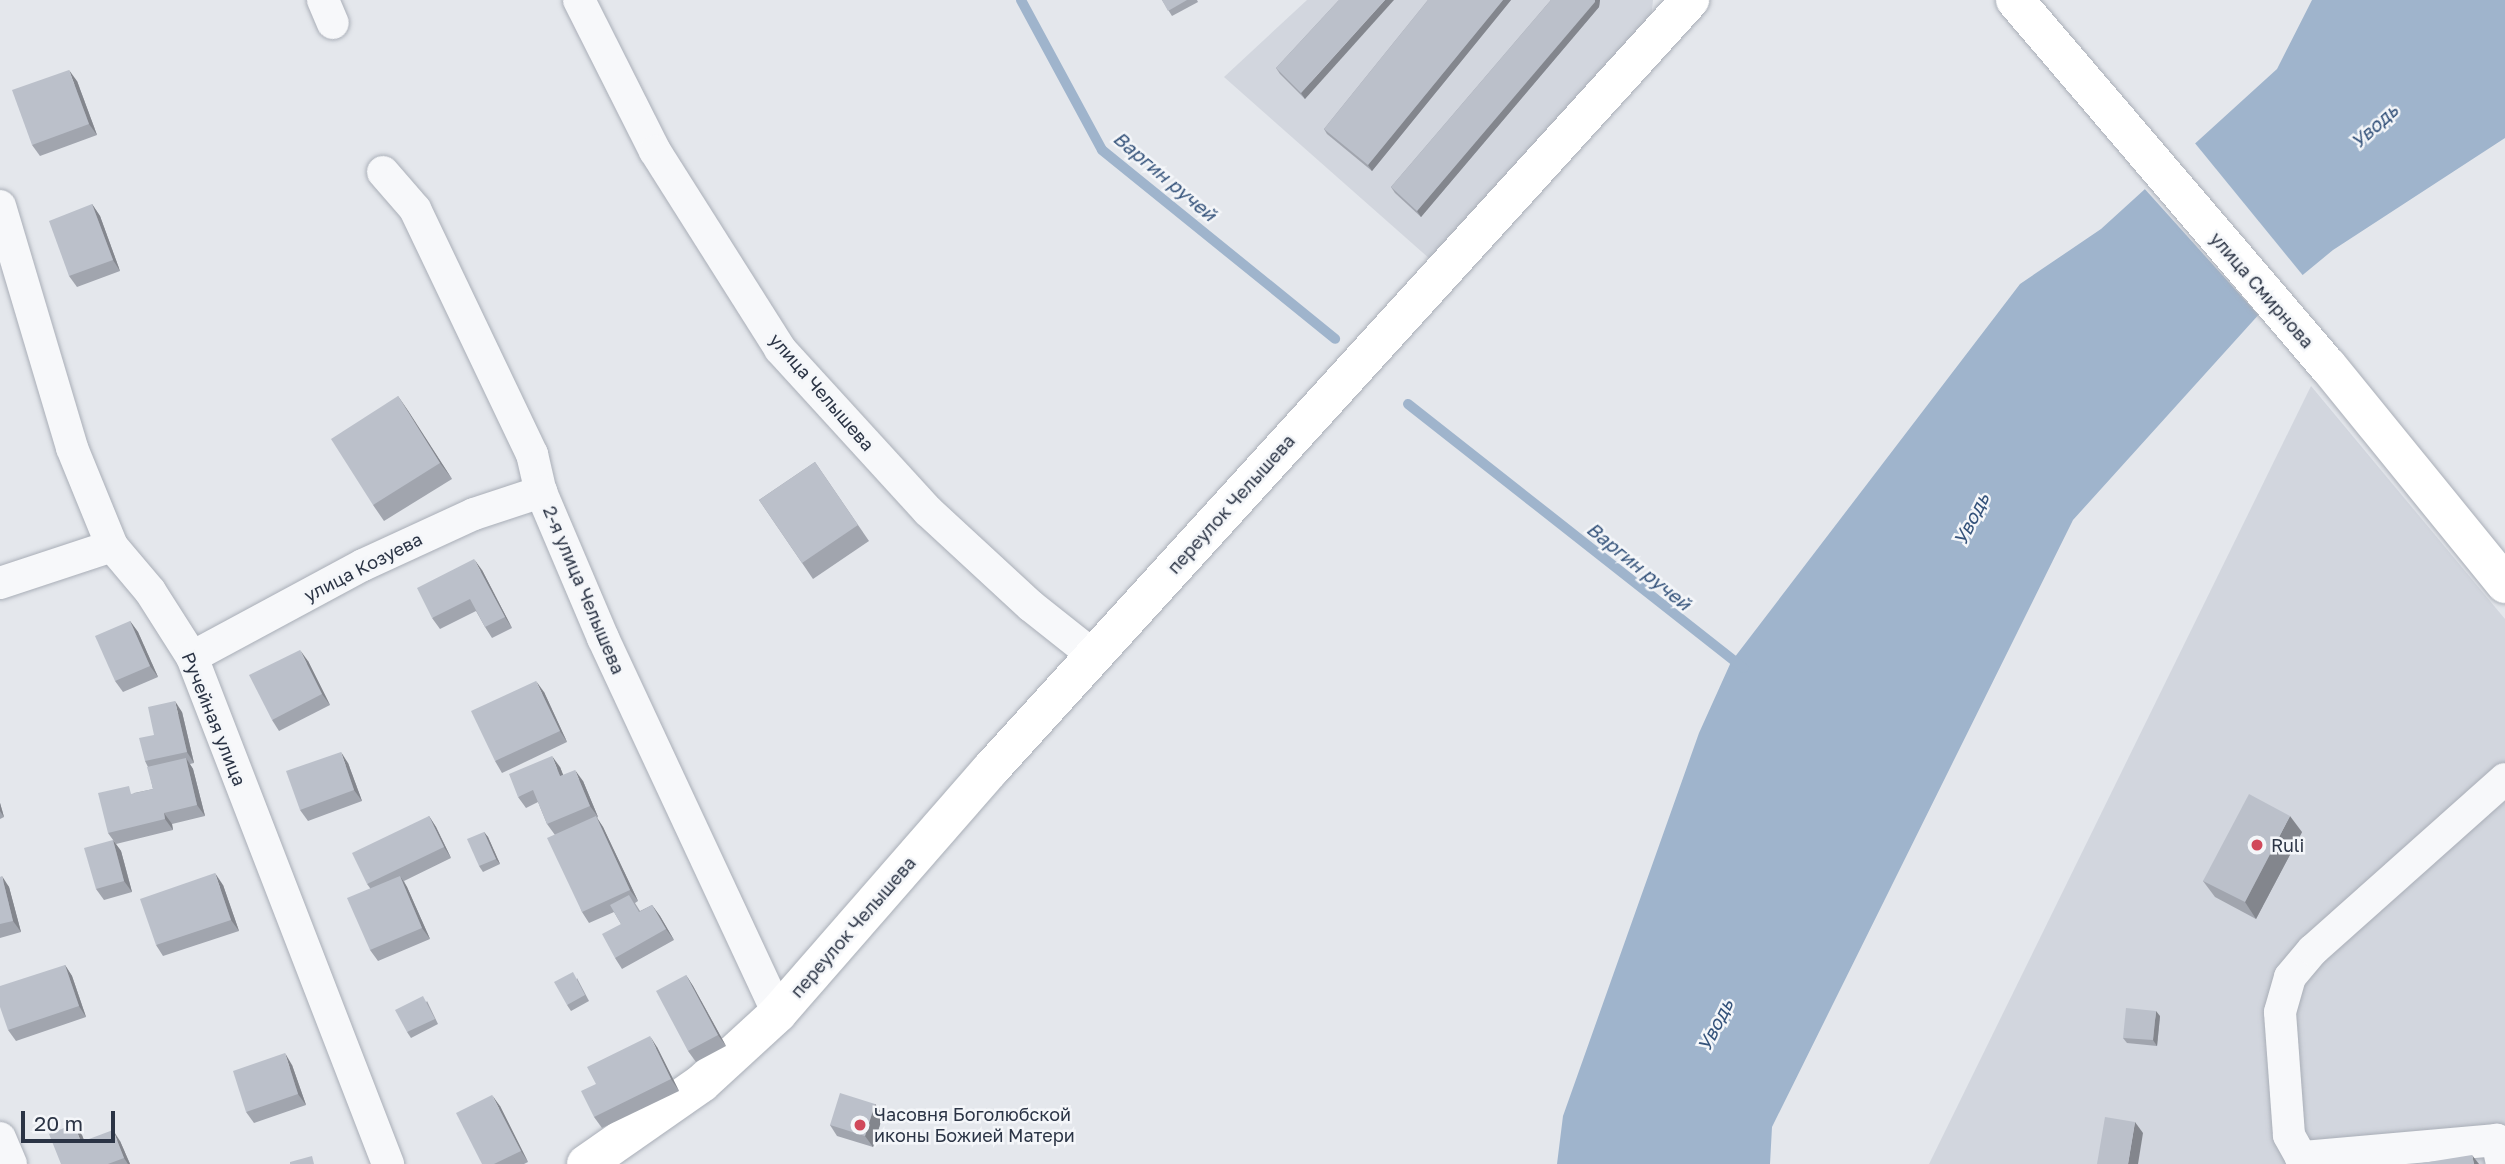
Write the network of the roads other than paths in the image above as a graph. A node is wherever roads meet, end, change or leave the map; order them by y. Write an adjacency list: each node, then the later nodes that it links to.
1 (579, 0): 10 (street, улица Челышева)
2 (1690, 0): 10 (street, переулок Челышева)
3 (2015, 0): 9 (street, улица Смирнова)
4 (383, 172): 6 (street, 2-я улица Челышева)
5 (0, 206): 7 (street, Ручейная улица)
6 (541, 492): 11 (street, улица Козуева); 13 (street, 2-я улица Челышева)
7 (112, 547): 8 (street); 11 (street, Ручейная улица)
8 (0, 583)
9 (2505, 584)
10 (1094, 656): 13 (street, переулок Челышева)
11 (192, 657): 17 (street, Ручейная улица)
12 (2505, 779): 15 (street)
13 (778, 1013): 18 (street, переулок Челышева)
14 (0, 1138): 16 (street)
15 (2302, 1160): 19 (street)
16 (11, 1164)
17 (388, 1164)
18 (586, 1164)
19 (2502, 1164)

